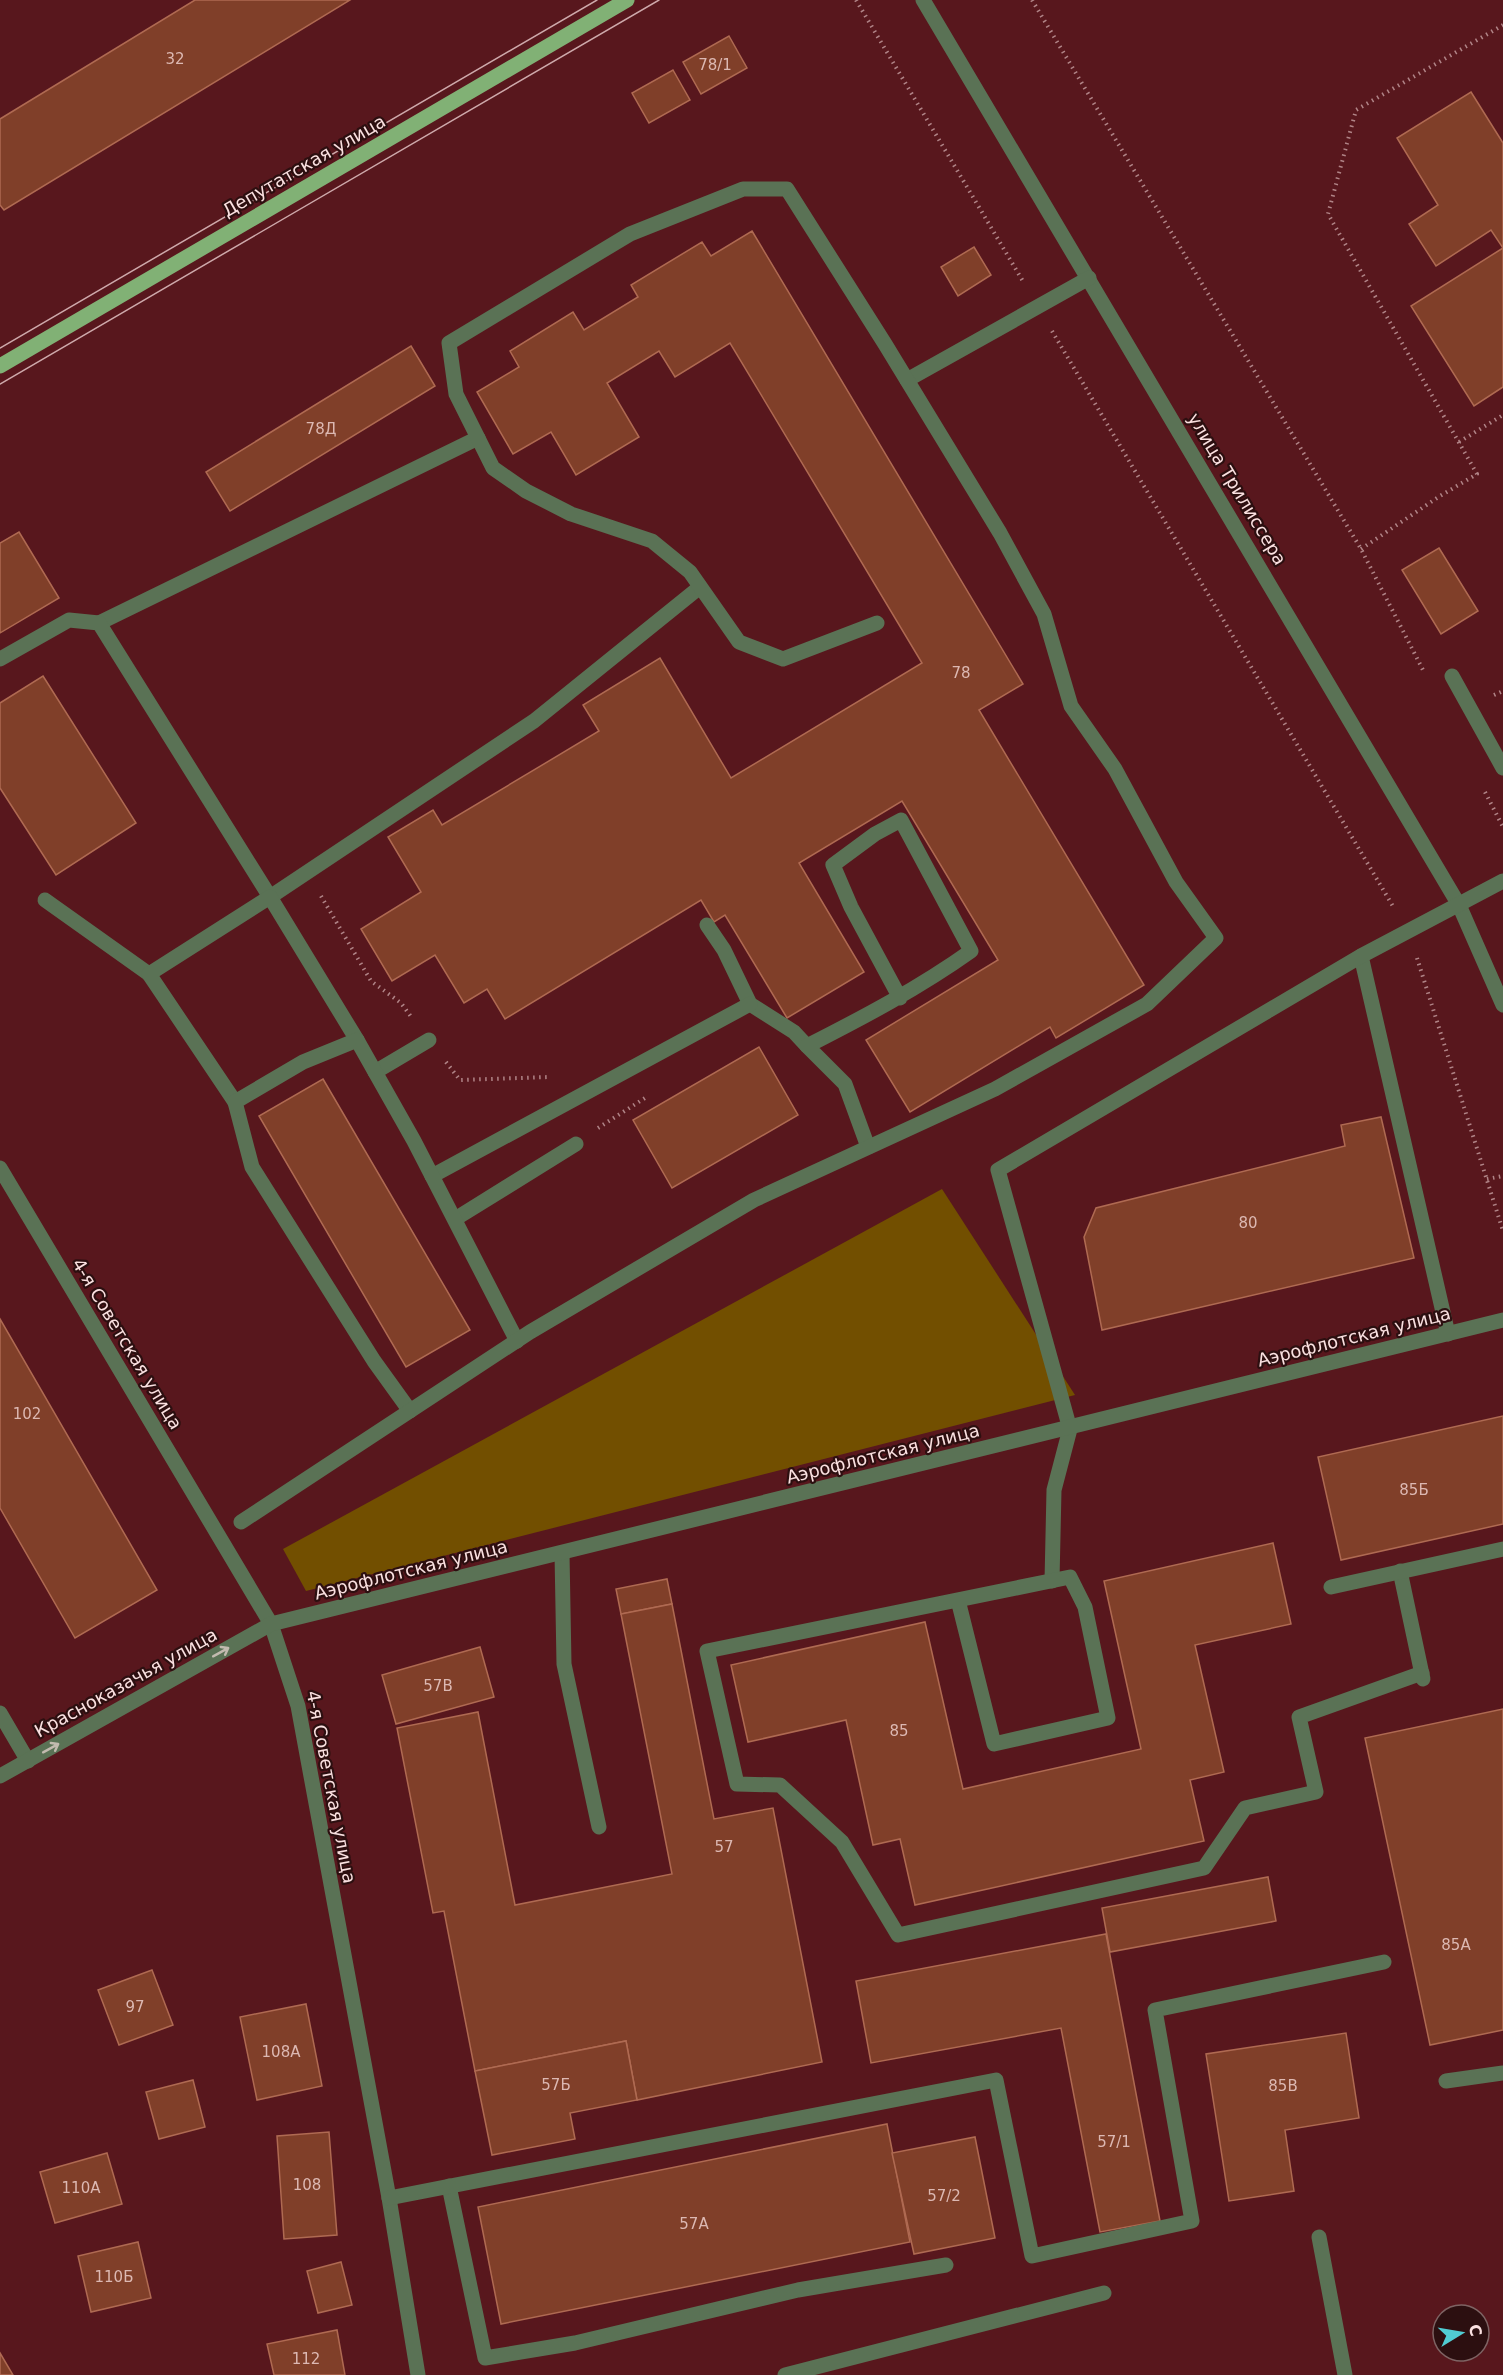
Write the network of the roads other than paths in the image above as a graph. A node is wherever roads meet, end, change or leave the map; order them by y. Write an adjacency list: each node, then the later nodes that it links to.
1 (627, 0): 4 (main road, Депутатская улица)
2 (923, 0): 3 (street, улица Трилиссера)
3 (1089, 278): 5 (street); 16 (street, улица Трилиссера)
4 (0, 366)
5 (907, 380): 6 (street); 29 (street)
6 (478, 438): 7 (street); 8 (street)
7 (700, 586): 9 (street); 14 (street)
8 (99, 623): 10 (street); 14 (street)
9 (877, 623)
10 (0, 658)
11 (1452, 676): 12 (street)
12 (1503, 768)
13 (1503, 882): 16 (street)
14 (270, 897): 19 (street); 23 (street)
15 (45, 900): 19 (street)
16 (1459, 905): 18 (street); 22 (street, улица Трилиссера)
17 (706, 925): 21 (street)
18 (1361, 956): 34 (street); 37 (street)
19 (149, 974): 27 (street)
20 (900, 998): 20 (street); 25 (street)
21 (750, 1004): 25 (street); 31 (street)
22 (1503, 1005)
23 (357, 1040): 26 (street); 27 (street)
24 (429, 1040): 26 (street)
25 (807, 1046): 29 (street)
26 (375, 1072): 31 (street)
27 (236, 1102): 36 (street)
28 (576, 1144): 32 (street)
29 (868, 1147): 35 (street)
30 (0, 1168): 45 (street, 4-я Советская улица)
31 (432, 1176): 32 (street)
32 (454, 1219): 35 (street)
33 (1503, 1320): 34 (street, Аэрофлотская улица)
34 (1448, 1334): 37 (street, Аэрофлотская улица)
35 (517, 1341): 36 (street)
36 (410, 1411): 38 (street)
37 (1070, 1429): 40 (street, Аэрофлотская улица); 42 (street)
38 (241, 1522)
39 (1503, 1549): 41 (street)
40 (562, 1553): 45 (street, Аэрофлотская улица); 49 (street)
41 (1400, 1571): 43 (street); 44 (street)
42 (1052, 1581): 44 (street); 44 (street)
43 (1332, 1587)
44 (958, 1600)
45 (271, 1624): 47 (street, Красноказачья улица, one-way to 45); 54 (street, 4-я Советская улица)
46 (0, 1713): 47 (street)
47 (28, 1761): 48 (street, Красноказачья улица)
48 (0, 1776)
49 (599, 1827)
50 (1384, 1962): 53 (street)
51 (1503, 2073): 52 (street)
52 (1446, 2081)
53 (449, 2186): 54 (street); 56 (street)
54 (389, 2198): 58 (street, 4-я Советская улица)
55 (1319, 2237): 60 (street)
56 (946, 2265)
57 (1104, 2293): 59 (street)
58 (418, 2375)
59 (786, 2375)
60 (1345, 2375)

